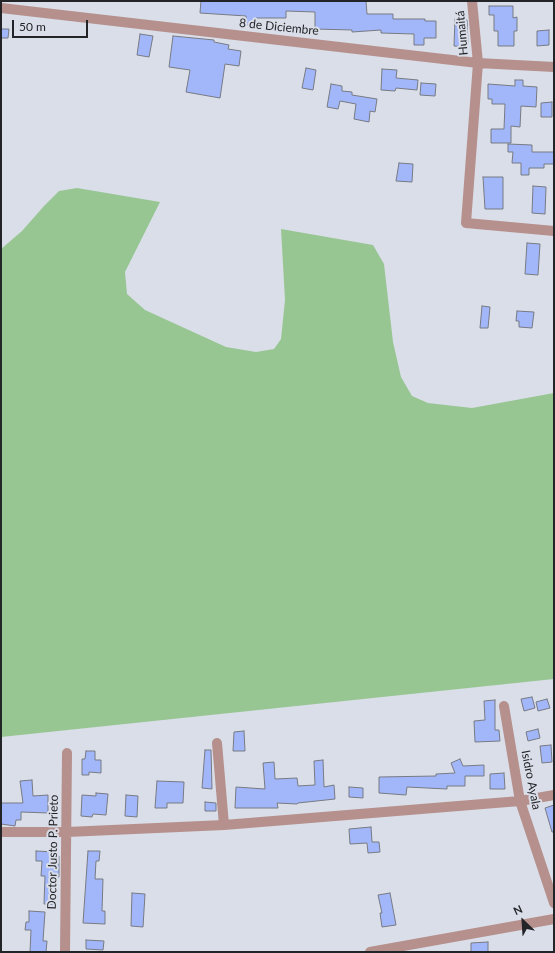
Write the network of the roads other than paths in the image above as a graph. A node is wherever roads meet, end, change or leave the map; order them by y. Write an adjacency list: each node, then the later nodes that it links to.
1 (472, 1): 3 (street, Humaitá)
2 (1, 8): 3 (street, 8 de Diciembre)
3 (478, 63): 4 (street, 8 de Diciembre); 5 (street, Humaitá)
4 (554, 67)
5 (554, 230)
6 (504, 706): 10 (street, Isidro Ayala)
7 (217, 743): 11 (street)
8 (67, 753): 13 (street, Doctor Justo P. Prieto)
9 (554, 795): 10 (street)
10 (520, 801): 11 (street); 14 (street, Isidro Ayala)
11 (224, 825): 13 (street)
12 (1, 832): 13 (street)
13 (67, 832): 16 (street, Doctor Justo P. Prieto)
14 (554, 903)
15 (554, 919): 17 (street)
16 (65, 952)
17 (370, 952)

